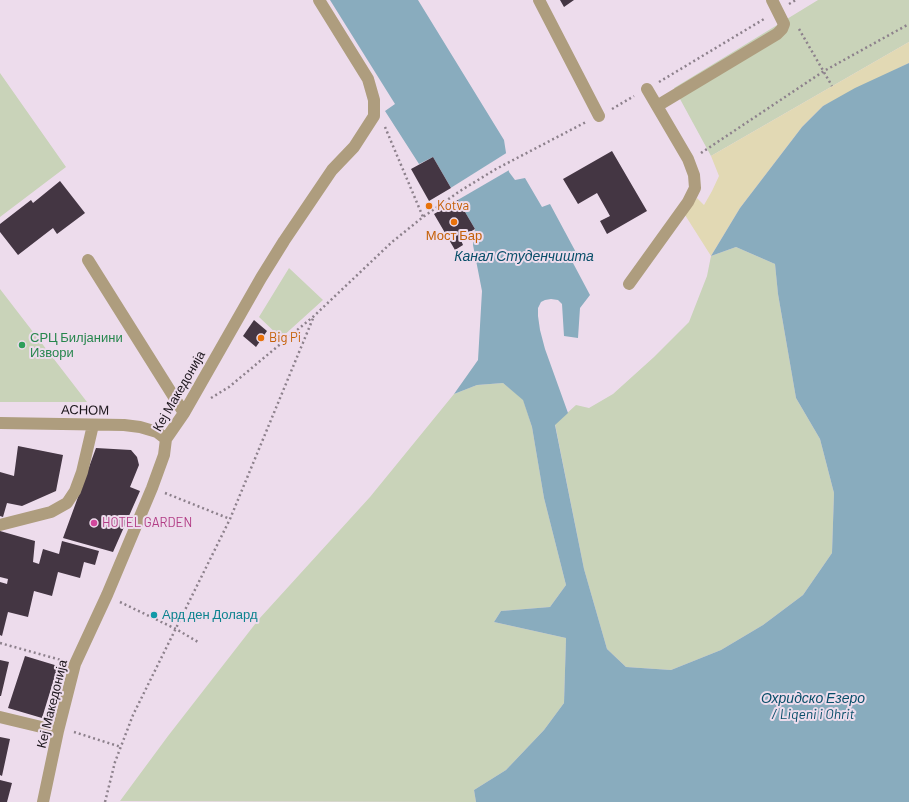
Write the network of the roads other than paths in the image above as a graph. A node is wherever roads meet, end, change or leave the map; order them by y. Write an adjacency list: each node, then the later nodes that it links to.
1 (319, 0): 9 (street, Кеј Македонија)
2 (539, 0): 6 (street)
3 (775, 5): 5 (street)
4 (647, 89): 5 (street)
5 (657, 106): 8 (street)
6 (599, 116)
7 (88, 260): 9 (street)
8 (629, 284)
9 (184, 413): 12 (street, Кеј Македонија)
10 (0, 423): 11 (street, АСНОМ)
11 (93, 424): 12 (street, АСНОМ); 13 (street)
12 (166, 439): 15 (street, Кеј Македонија)
13 (0, 526)
14 (0, 718): 15 (street)
15 (59, 729): 16 (street, Кеј Македонија)
16 (43, 802)

